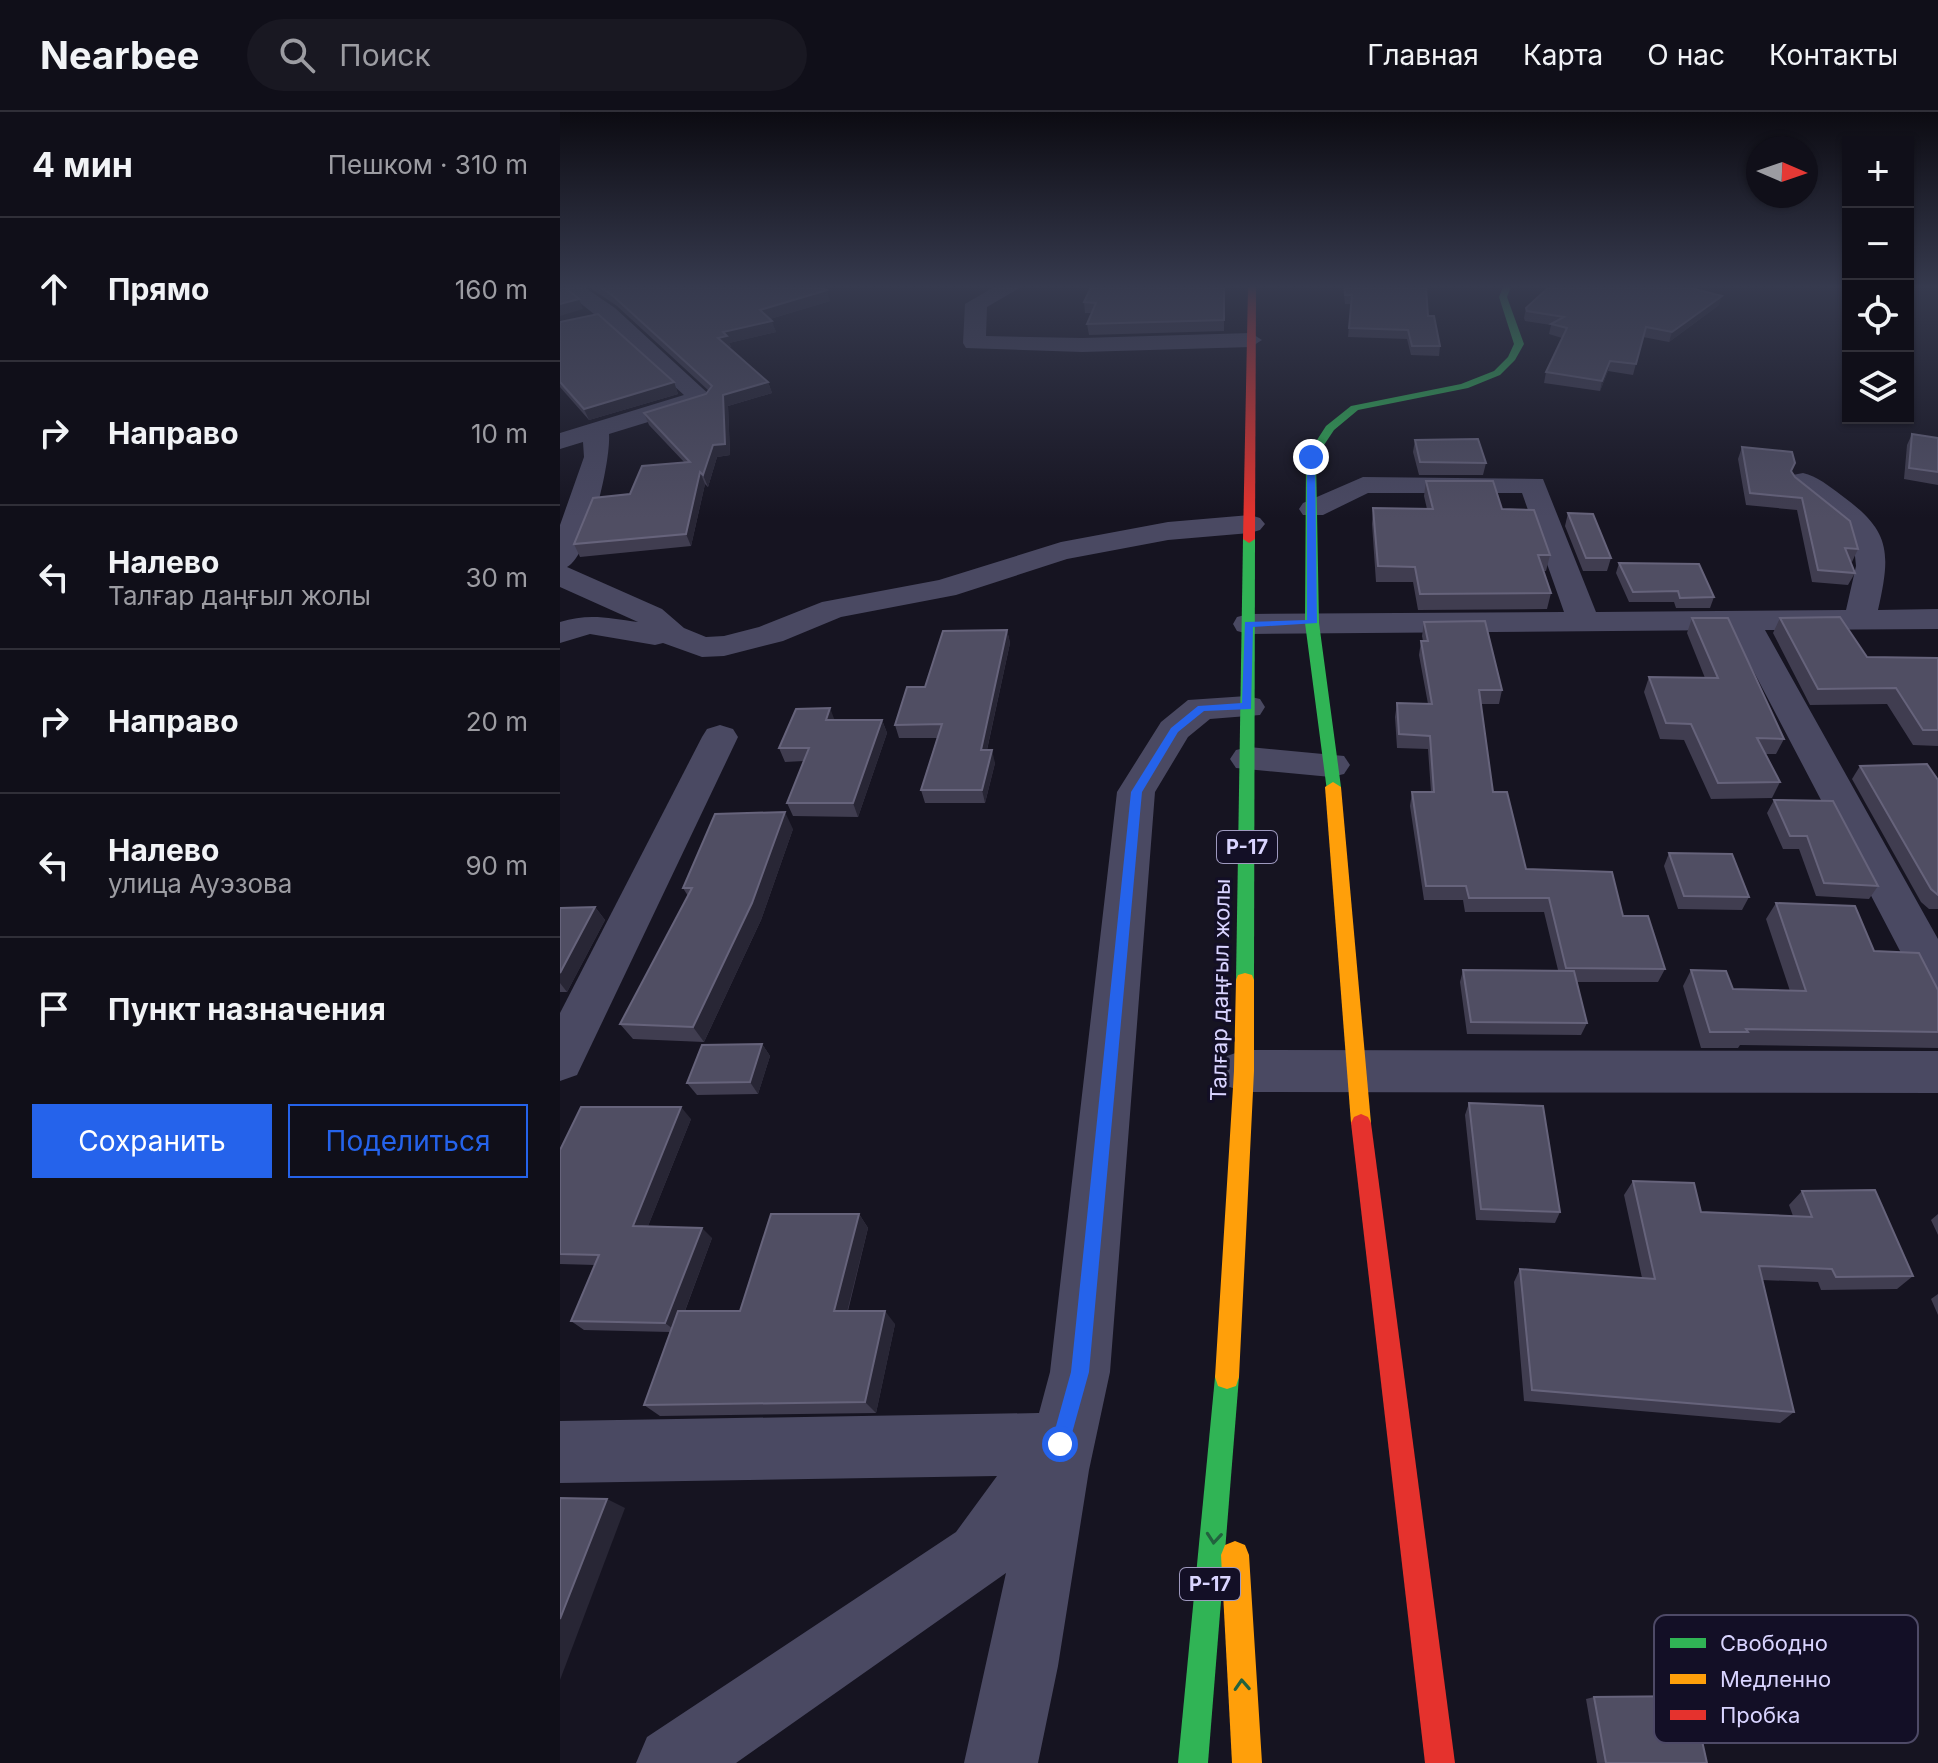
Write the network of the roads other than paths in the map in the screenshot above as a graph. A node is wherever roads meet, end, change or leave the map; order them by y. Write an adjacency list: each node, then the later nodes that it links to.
1 (657, 364): 4 (street)
2 (1251, 364): 8 (main road, Талғар даңғыл жолы / P-17)
3 (1506, 364): 7 (main road)
4 (596, 430): 5 (street); 9 (street)
5 (560, 441)
6 (1803, 481): 12 (street)
7 (1313, 509): 14 (street); 15 (main road)
8 (1250, 524): 16 (main road, Талғар даңғыл жолы / P-17); 18 (street)
9 (560, 560)
10 (560, 575): 18 (street)
11 (1742, 619): 12 (street); 14 (street); 23 (street)
12 (1860, 619): 13 (street)
13 (1938, 619)
14 (1583, 620): 15 (street)
15 (1312, 623): 16 (street); 22 (main road)
16 (1249, 624): 19 (main road, Талғар даңғыл жолы / P-17)
17 (560, 633): 18 (street)
18 (672, 635)
19 (1247, 707): 21 (main road, Талғар даңғыл жолы / P-17); 29 (street)
20 (720, 737): 24 (street)
21 (1249, 759): 22 (street); 25 (main road, Талғар даңғыл жолы / P-17)
22 (1331, 765): 26 (main road)
23 (1938, 980)
24 (560, 1061)
25 (1244, 1071): 26 (street); 28 (main road, Талғар даңғыл жолы / P-17)
26 (1355, 1071): 27 (street); 35 (main road)
27 (1938, 1072)
28 (1226, 1405): 33 (main road, Талғар даңғыл жолы / P-17, one-way to 33); 34 (main road, Талғар даңғыл жолы / P-17, one-way to 28)
29 (1060, 1444): 30 (street); 31 (street); 32 (street)
30 (560, 1452)
31 (673, 1763)
32 (1001, 1763)
33 (1193, 1763)
34 (1247, 1763)
35 (1440, 1763)

